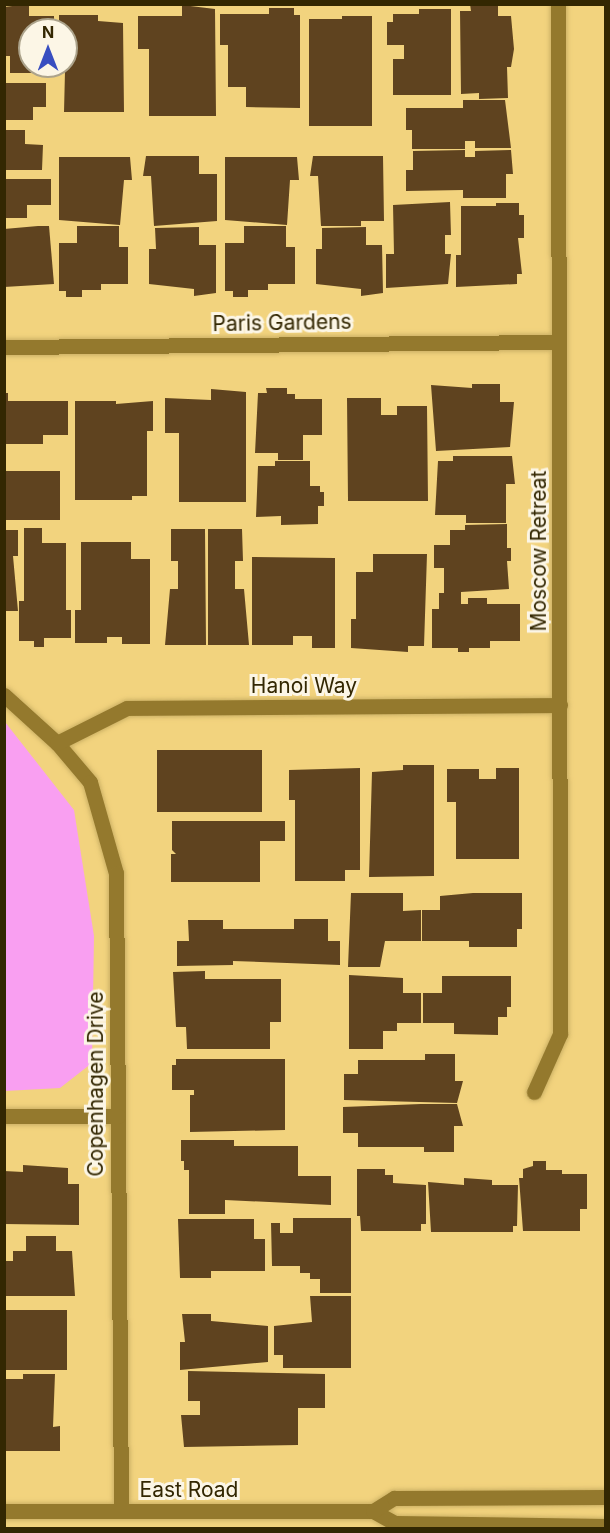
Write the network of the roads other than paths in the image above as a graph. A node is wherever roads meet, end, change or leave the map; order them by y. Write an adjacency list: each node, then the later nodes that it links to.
1 (558, 4): 2 (street, Moscow Retreat)
2 (559, 342): 3 (street, Paris Gardens); 5 (street, Moscow Retreat)
3 (4, 347)
4 (4, 695): 6 (street, Copenhagen Drive)
5 (560, 705): 6 (street, Hanoi Way); 7 (street, Moscow Retreat)
6 (57, 743): 9 (street, Copenhagen Drive)
7 (534, 1092)
8 (4, 1116): 9 (street)
9 (118, 1116): 12 (street, Copenhagen Drive)
10 (606, 1497): 13 (street, East Road)
11 (4, 1511): 12 (street, East Road)
12 (121, 1511): 13 (street, East Road)
13 (373, 1511): 14 (street, East Road)
14 (555, 1526): 15 (street, East Road)
15 (606, 1526)

